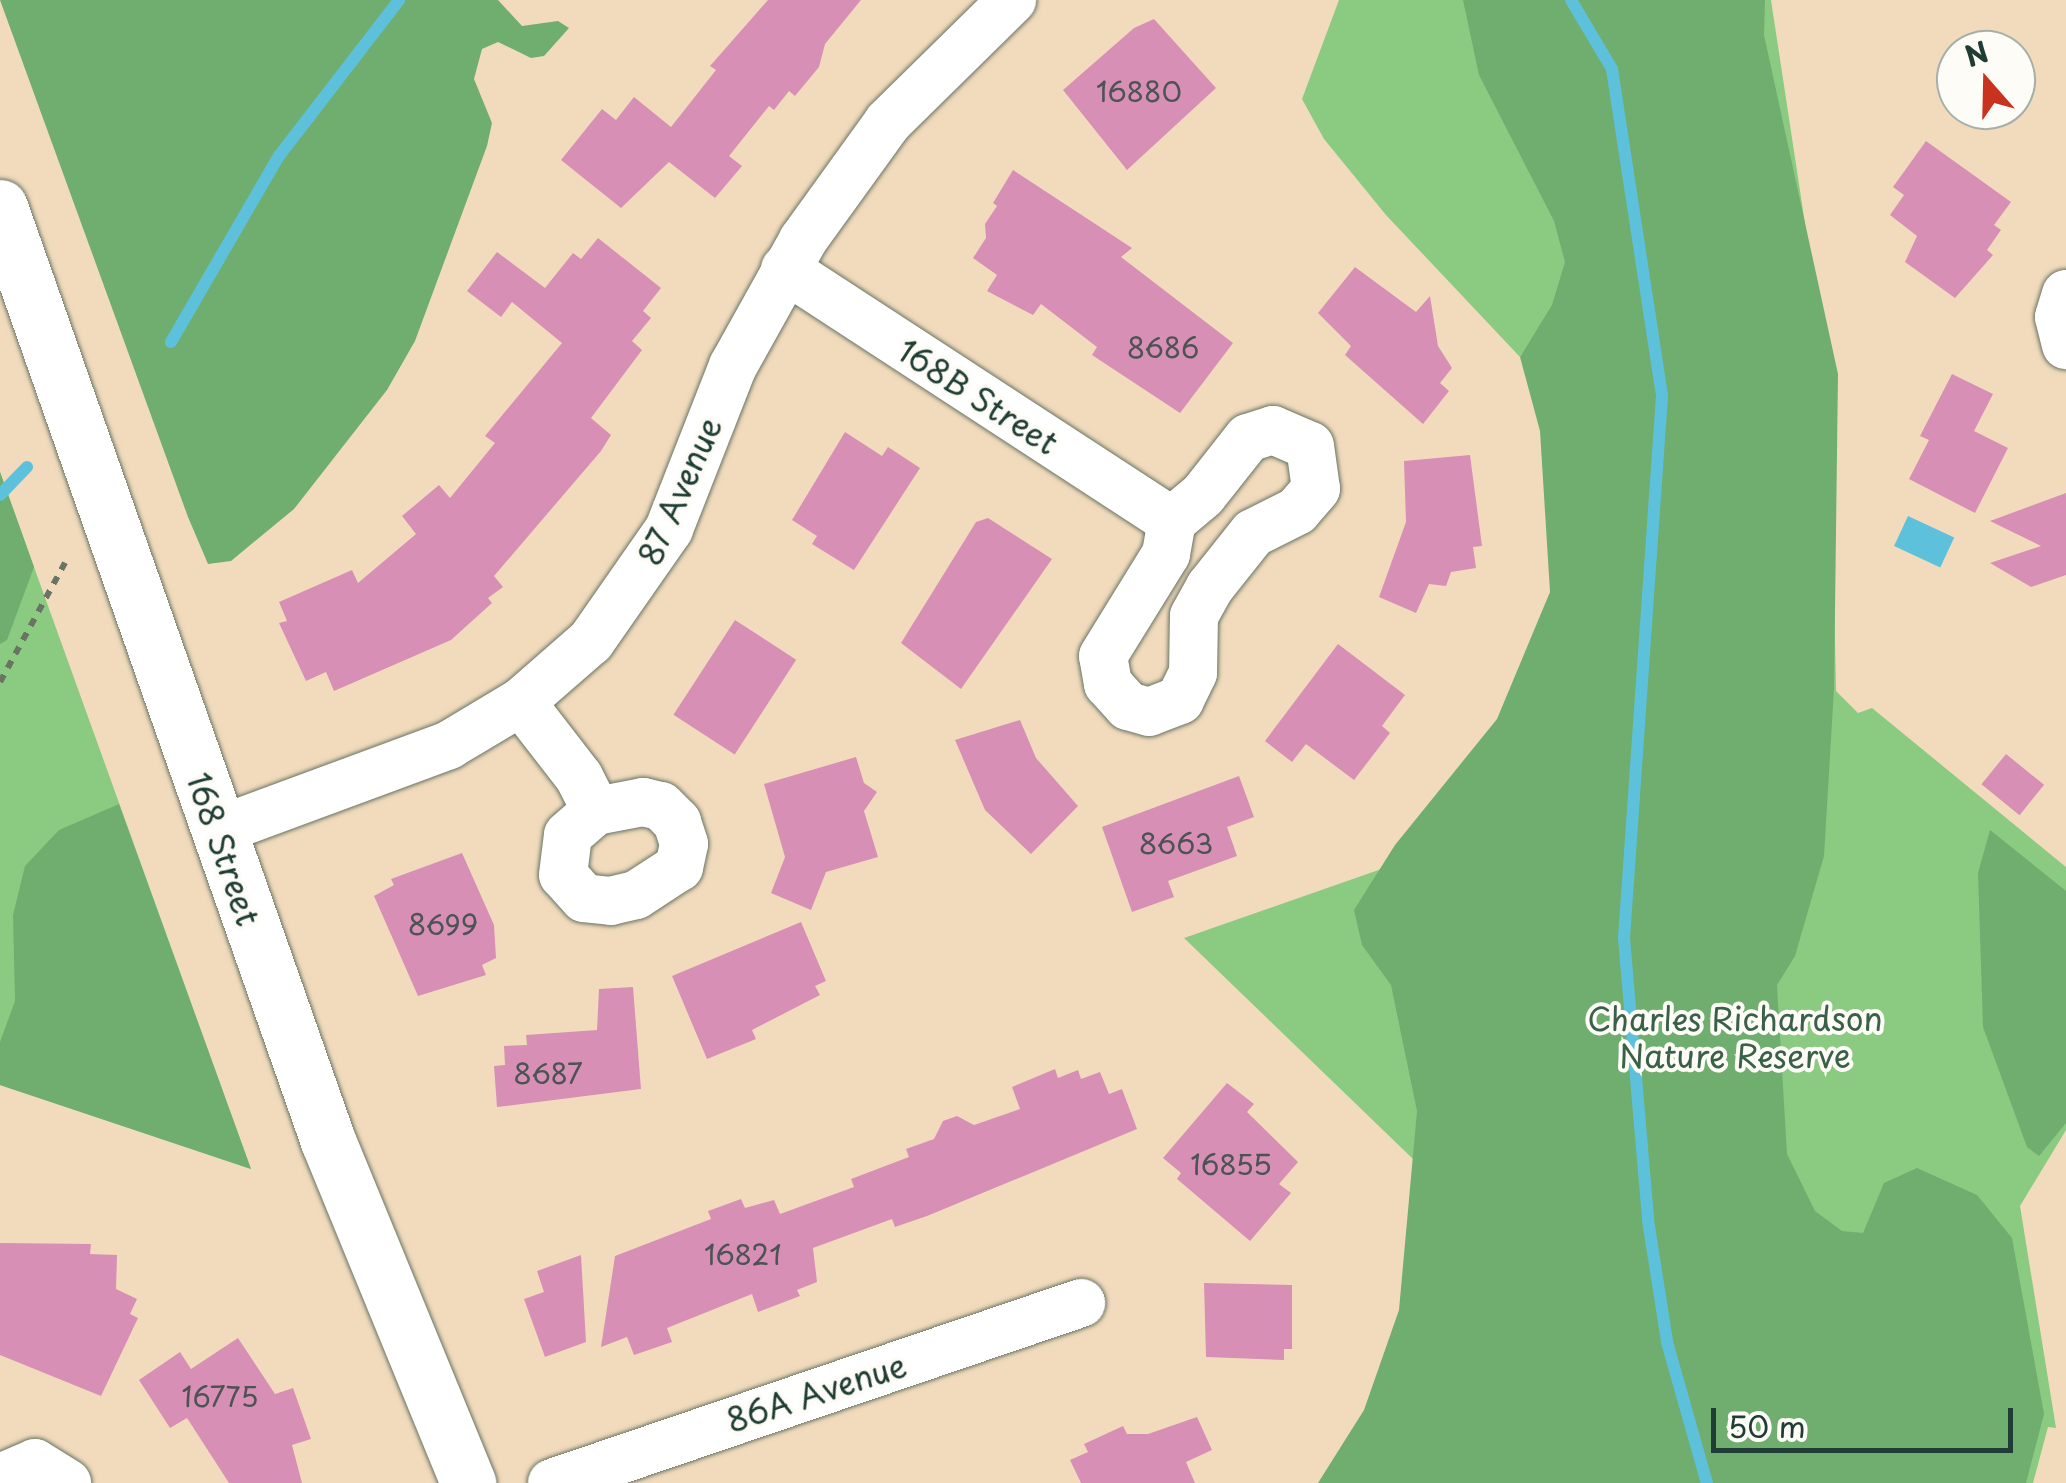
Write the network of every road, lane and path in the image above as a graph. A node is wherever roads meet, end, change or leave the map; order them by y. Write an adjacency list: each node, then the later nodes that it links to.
1 (1012, 0): 3 (street, 87 Avenue)
2 (0, 207): 11 (main road, 168 Street)
3 (785, 269): 6 (street, 168B Street); 9 (street, 87 Avenue)
4 (2066, 294): 5 (street)
5 (2066, 344)
6 (1172, 521): 6 (street)
7 (65, 563): 8 (path)
8 (0, 682)
9 (521, 702): 10 (street); 11 (street, 87 Avenue)
10 (596, 811)
11 (217, 831): 15 (main road, 168 Street)
12 (1081, 1302): 16 (street, 86A Avenue)
13 (0, 1478): 14 (street)
14 (67, 1483)
15 (468, 1483)
16 (552, 1483)

